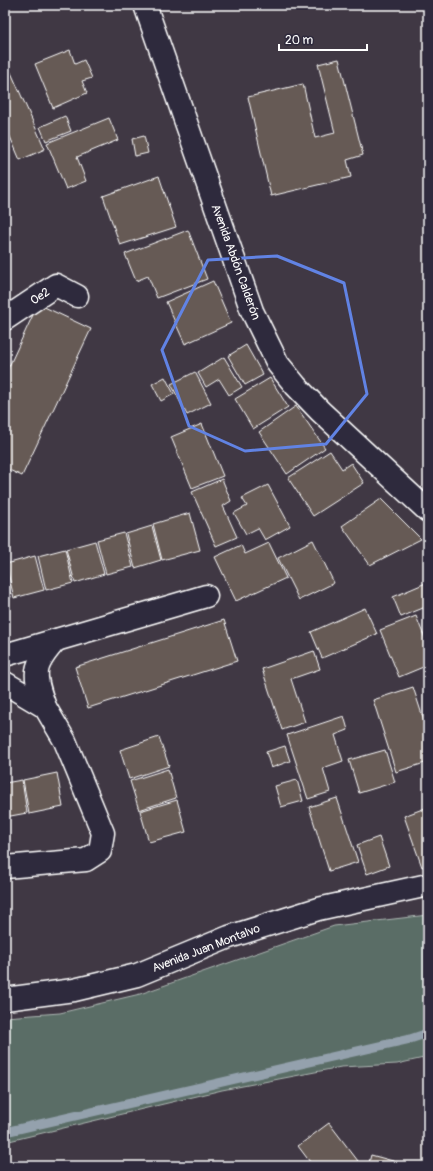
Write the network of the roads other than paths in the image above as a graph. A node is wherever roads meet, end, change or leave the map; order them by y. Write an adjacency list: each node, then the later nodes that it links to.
1 (145, 5): 4 (street, Avenida Abdón Calderón)
2 (77, 296): 3 (street, Oe2)
3 (5, 319)
4 (428, 511)
5 (206, 596): 6 (street)
6 (56, 640): 7 (street); 9 (street)
7 (5, 655)
8 (5, 683): 9 (street)
9 (45, 707): 10 (street)
10 (5, 867)
11 (428, 885): 12 (street, Avenida Juan Montalvo)
12 (5, 999)

